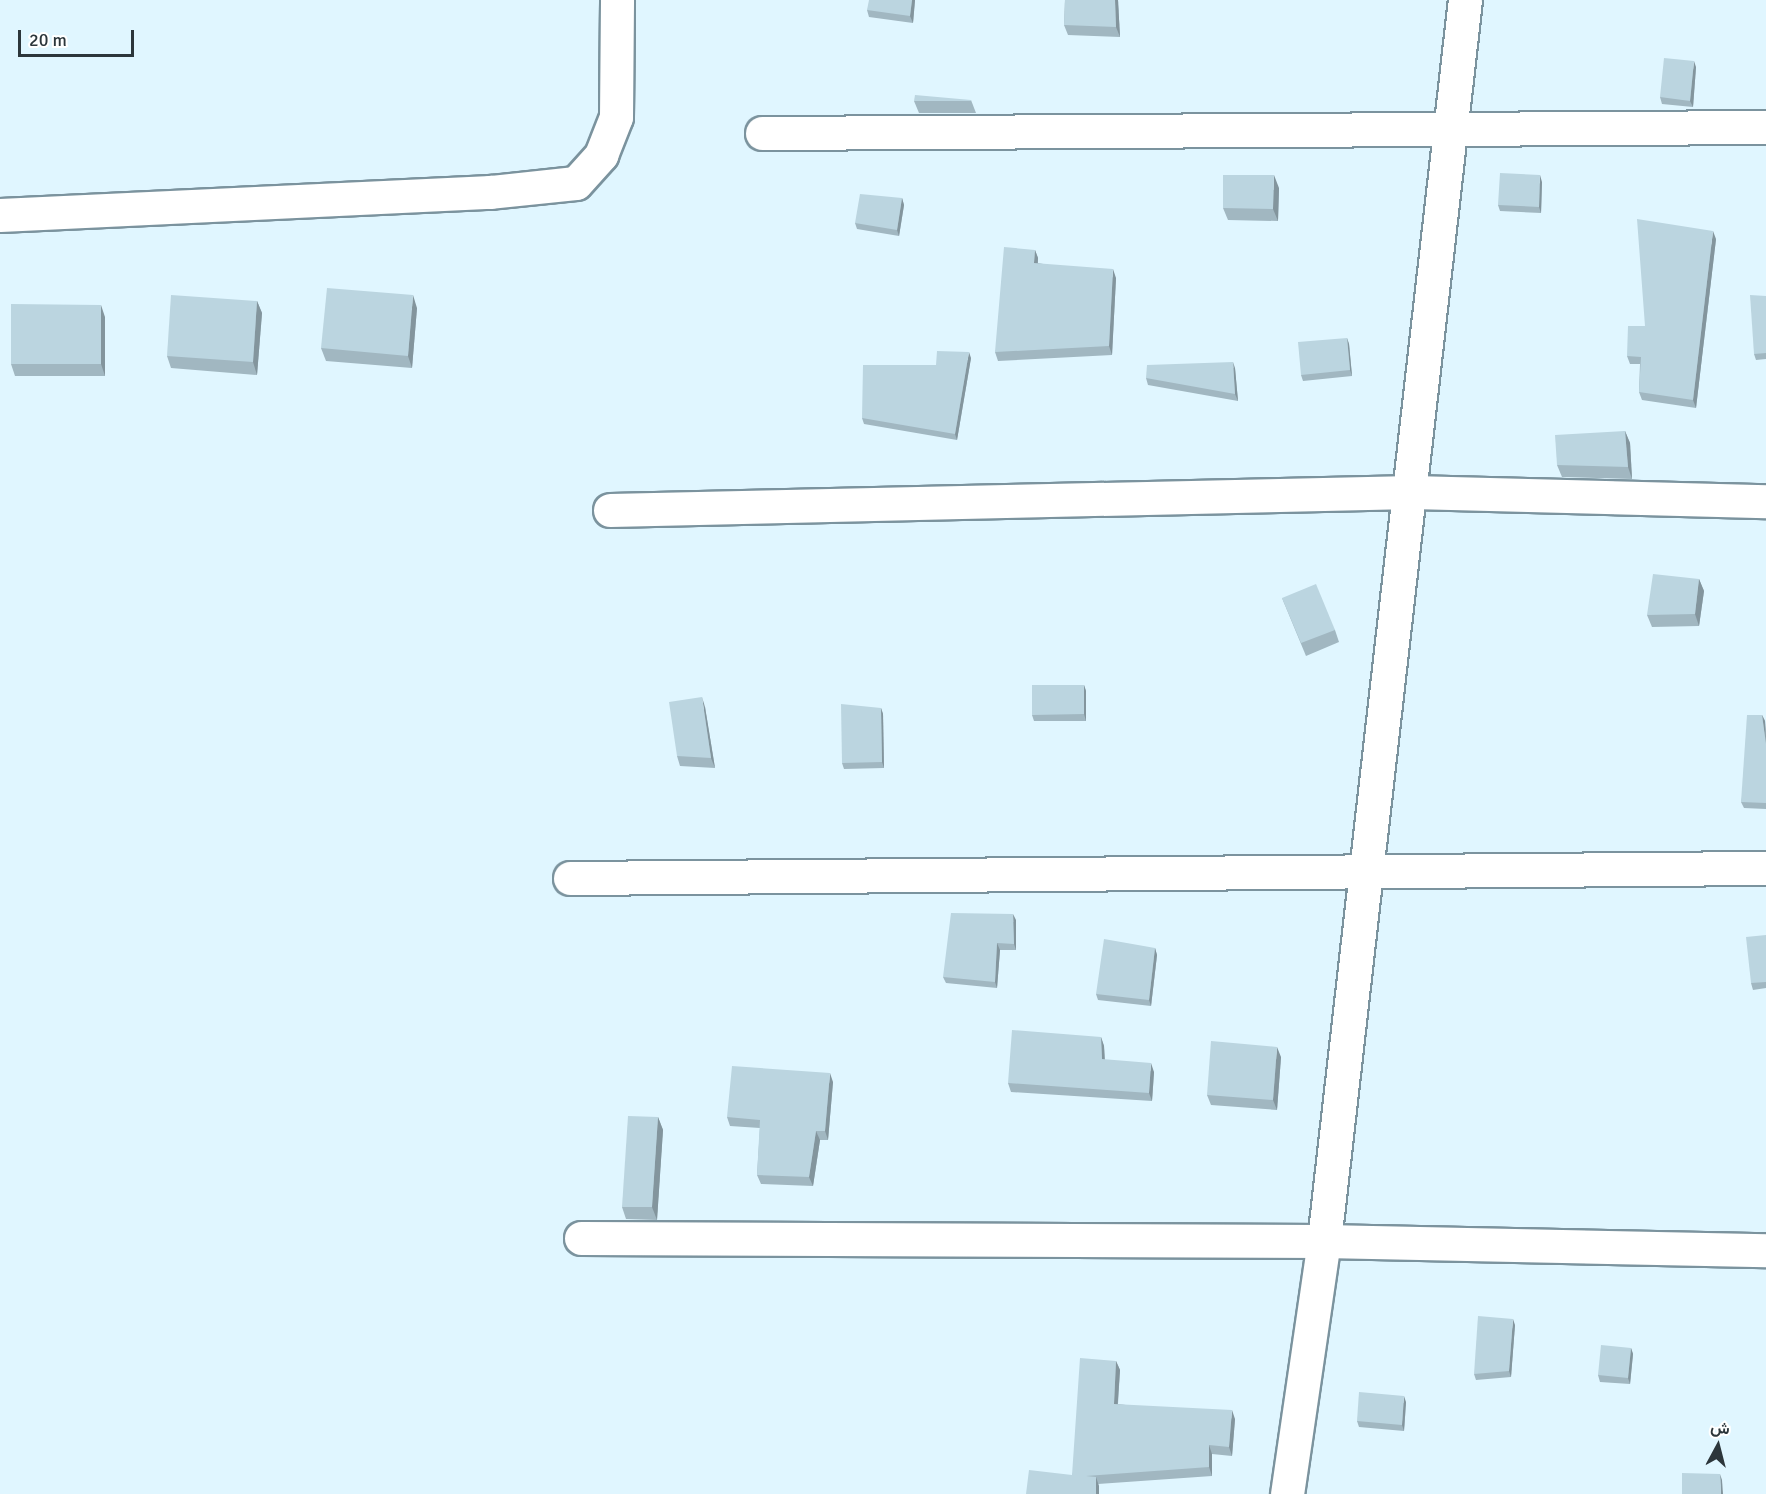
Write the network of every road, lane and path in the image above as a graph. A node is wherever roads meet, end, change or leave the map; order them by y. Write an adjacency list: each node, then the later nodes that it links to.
1 (617, 0): 6 (street)
2 (1465, 0): 4 (street)
3 (1766, 127): 4 (street)
4 (1451, 130): 5 (street); 7 (street)
5 (762, 133)
6 (0, 214)
7 (1412, 492): 8 (street); 9 (street); 10 (street)
8 (1766, 501)
9 (610, 510)
10 (1368, 868): 11 (street); 12 (street); 14 (street)
11 (1766, 868)
12 (570, 878)
13 (581, 1238): 14 (street)
14 (1324, 1241): 15 (street); 16 (street)
15 (1766, 1250)
16 (1287, 1494)

